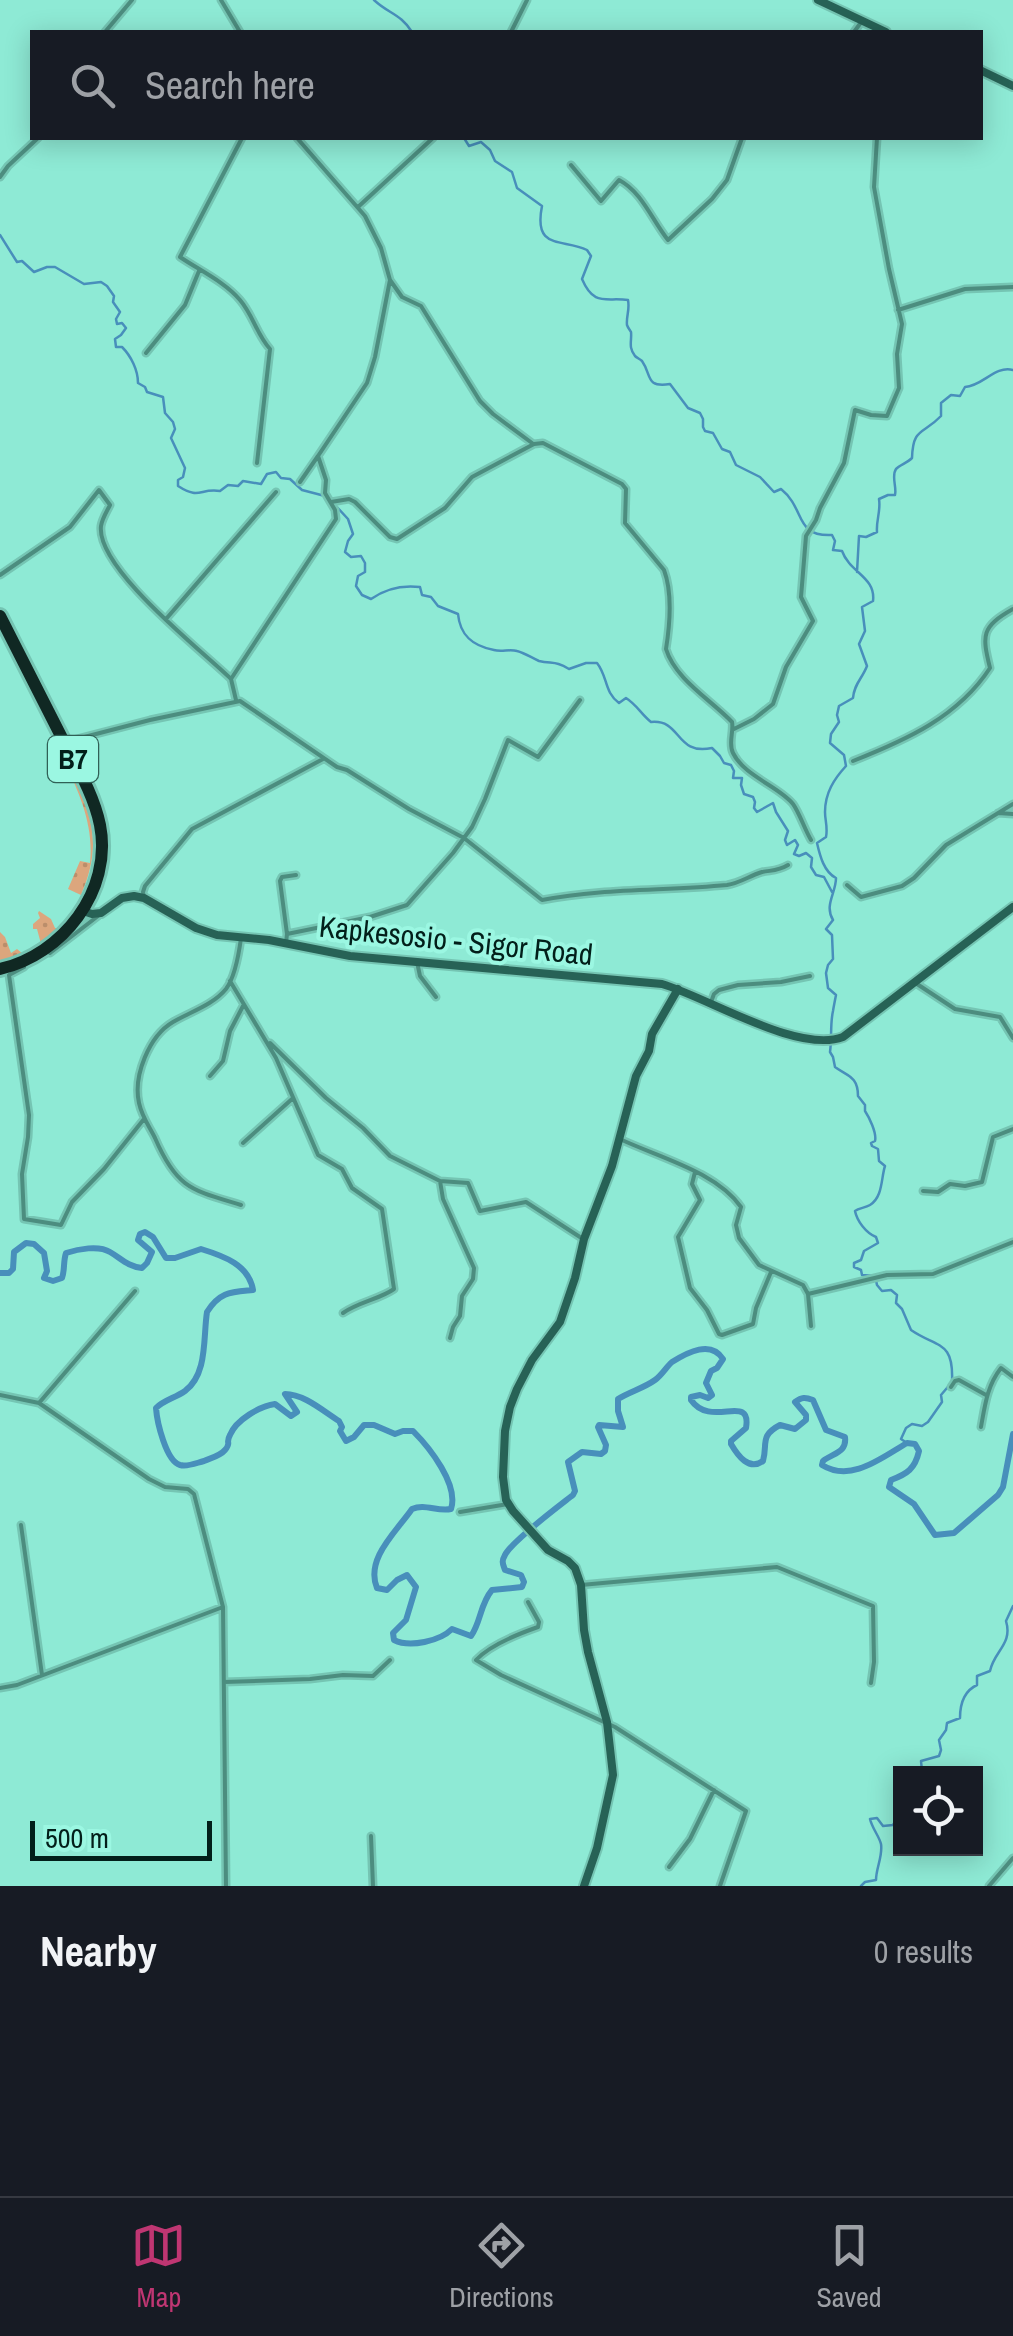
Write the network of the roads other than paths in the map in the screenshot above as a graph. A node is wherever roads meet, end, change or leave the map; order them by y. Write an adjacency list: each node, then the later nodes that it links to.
1 (132, 0): 6 (street)
2 (221, 0): 7 (street)
3 (527, 0): 8 (street)
4 (818, 0): 5 (street)
5 (862, 21): 9 (street); 10 (street)
6 (106, 30)
7 (239, 30)
8 (512, 30)
9 (855, 30)
10 (882, 30)
11 (983, 71): 12 (street)
12 (1013, 86)
13 (36, 140): 20 (street)
14 (241, 140): 22 (street)
15 (298, 140): 21 (street)
16 (430, 140): 21 (street)
17 (741, 140): 19 (street)
18 (878, 140): 25 (street)
19 (571, 165)
20 (0, 178)
21 (358, 207): 23 (street)
22 (199, 271): 26 (street); 29 (street)
23 (390, 280): 27 (street); 28 (street)
24 (1013, 287): 25 (street)
25 (898, 310): 40 (street)
26 (146, 353)
27 (534, 444): 32 (street); 40 (street)
28 (318, 456): 30 (street); 32 (street)
29 (257, 463)
30 (300, 482)
31 (276, 492): 36 (street)
32 (332, 502): 37 (street)
33 (0, 575): 36 (street)
34 (1013, 609): 43 (street)
35 (0, 616): 41 (highway, B7)
36 (166, 619): 37 (street)
37 (231, 678): 38 (street)
38 (236, 700): 41 (street); 42 (street)
39 (580, 700): 47 (street)
40 (734, 728): 48 (street)
41 (64, 742): 54 (highway, B7)
42 (324, 758): 47 (street); 52 (street)
43 (853, 761)
44 (1013, 804): 45 (street)
45 (998, 813): 46 (street); 51 (street)
46 (1013, 814)
47 (464, 838): 49 (street); 57 (street)
48 (810, 840)
49 (788, 864)
50 (296, 876): 57 (street)
51 (847, 884)
52 (144, 898): 55 (street); 56 (street, Kapkesosio - Sigor Road)
53 (1013, 907): 62 (street)
54 (83, 911): 55 (street); 59 (highway, B7)
55 (101, 913): 71 (street)
56 (241, 938): 57 (street, Kapkesosio - Sigor Road); 61 (street)
57 (287, 938): 58 (street, Kapkesosio - Sigor Road)
58 (417, 962): 63 (street, Kapkesosio - Sigor Road); 64 (street)
59 (0, 970)
60 (810, 976): 65 (street)
61 (230, 981): 66 (street); 71 (street)
62 (914, 982): 65 (street, Kapkesosio - Sigor Road); 67 (street)
63 (678, 989): 65 (street, Kapkesosio - Sigor Road); 73 (street)
64 (436, 997)
65 (711, 1002)
66 (244, 1006): 68 (street); 69 (street)
67 (1013, 1038)
68 (266, 1040): 70 (street); 76 (street)
69 (210, 1076)
70 (292, 1099): 74 (street); 84 (street)
71 (144, 1119): 78 (street)
72 (1013, 1130): 77 (street)
73 (619, 1139): 75 (street); 79 (street)
74 (243, 1143)
75 (696, 1172): 81 (street); 81 (street)
76 (440, 1181): 79 (street); 86 (street)
77 (923, 1192)
78 (242, 1204)
79 (584, 1240): 93 (street)
80 (1013, 1242): 83 (street)
81 (771, 1272): 83 (street)
82 (136, 1291): 91 (street)
83 (808, 1294): 85 (street)
84 (343, 1313)
85 (811, 1326)
86 (450, 1338)
87 (1013, 1378): 89 (street)
88 (951, 1388): 89 (street)
89 (986, 1394): 92 (street)
90 (0, 1395): 91 (street)
91 (39, 1403): 98 (street)
92 (981, 1427)
93 (508, 1504): 94 (street); 96 (street)
94 (460, 1512)
95 (21, 1525): 100 (street)
96 (581, 1585): 102 (street); 104 (street)
97 (528, 1602): 104 (street)
98 (222, 1608): 100 (street); 101 (street)
99 (390, 1660): 101 (street)
100 (42, 1675): 103 (street)
101 (224, 1682): 110 (street)
102 (871, 1683)
103 (0, 1688)
104 (607, 1722): 105 (street); 109 (street)
105 (714, 1790): 108 (street); 112 (street)
106 (371, 1836): 111 (street)
107 (1013, 1858): 113 (street)
108 (669, 1868)
109 (585, 1885)
110 (226, 1886)
111 (374, 1886)
112 (720, 1886)
113 (989, 1886)

